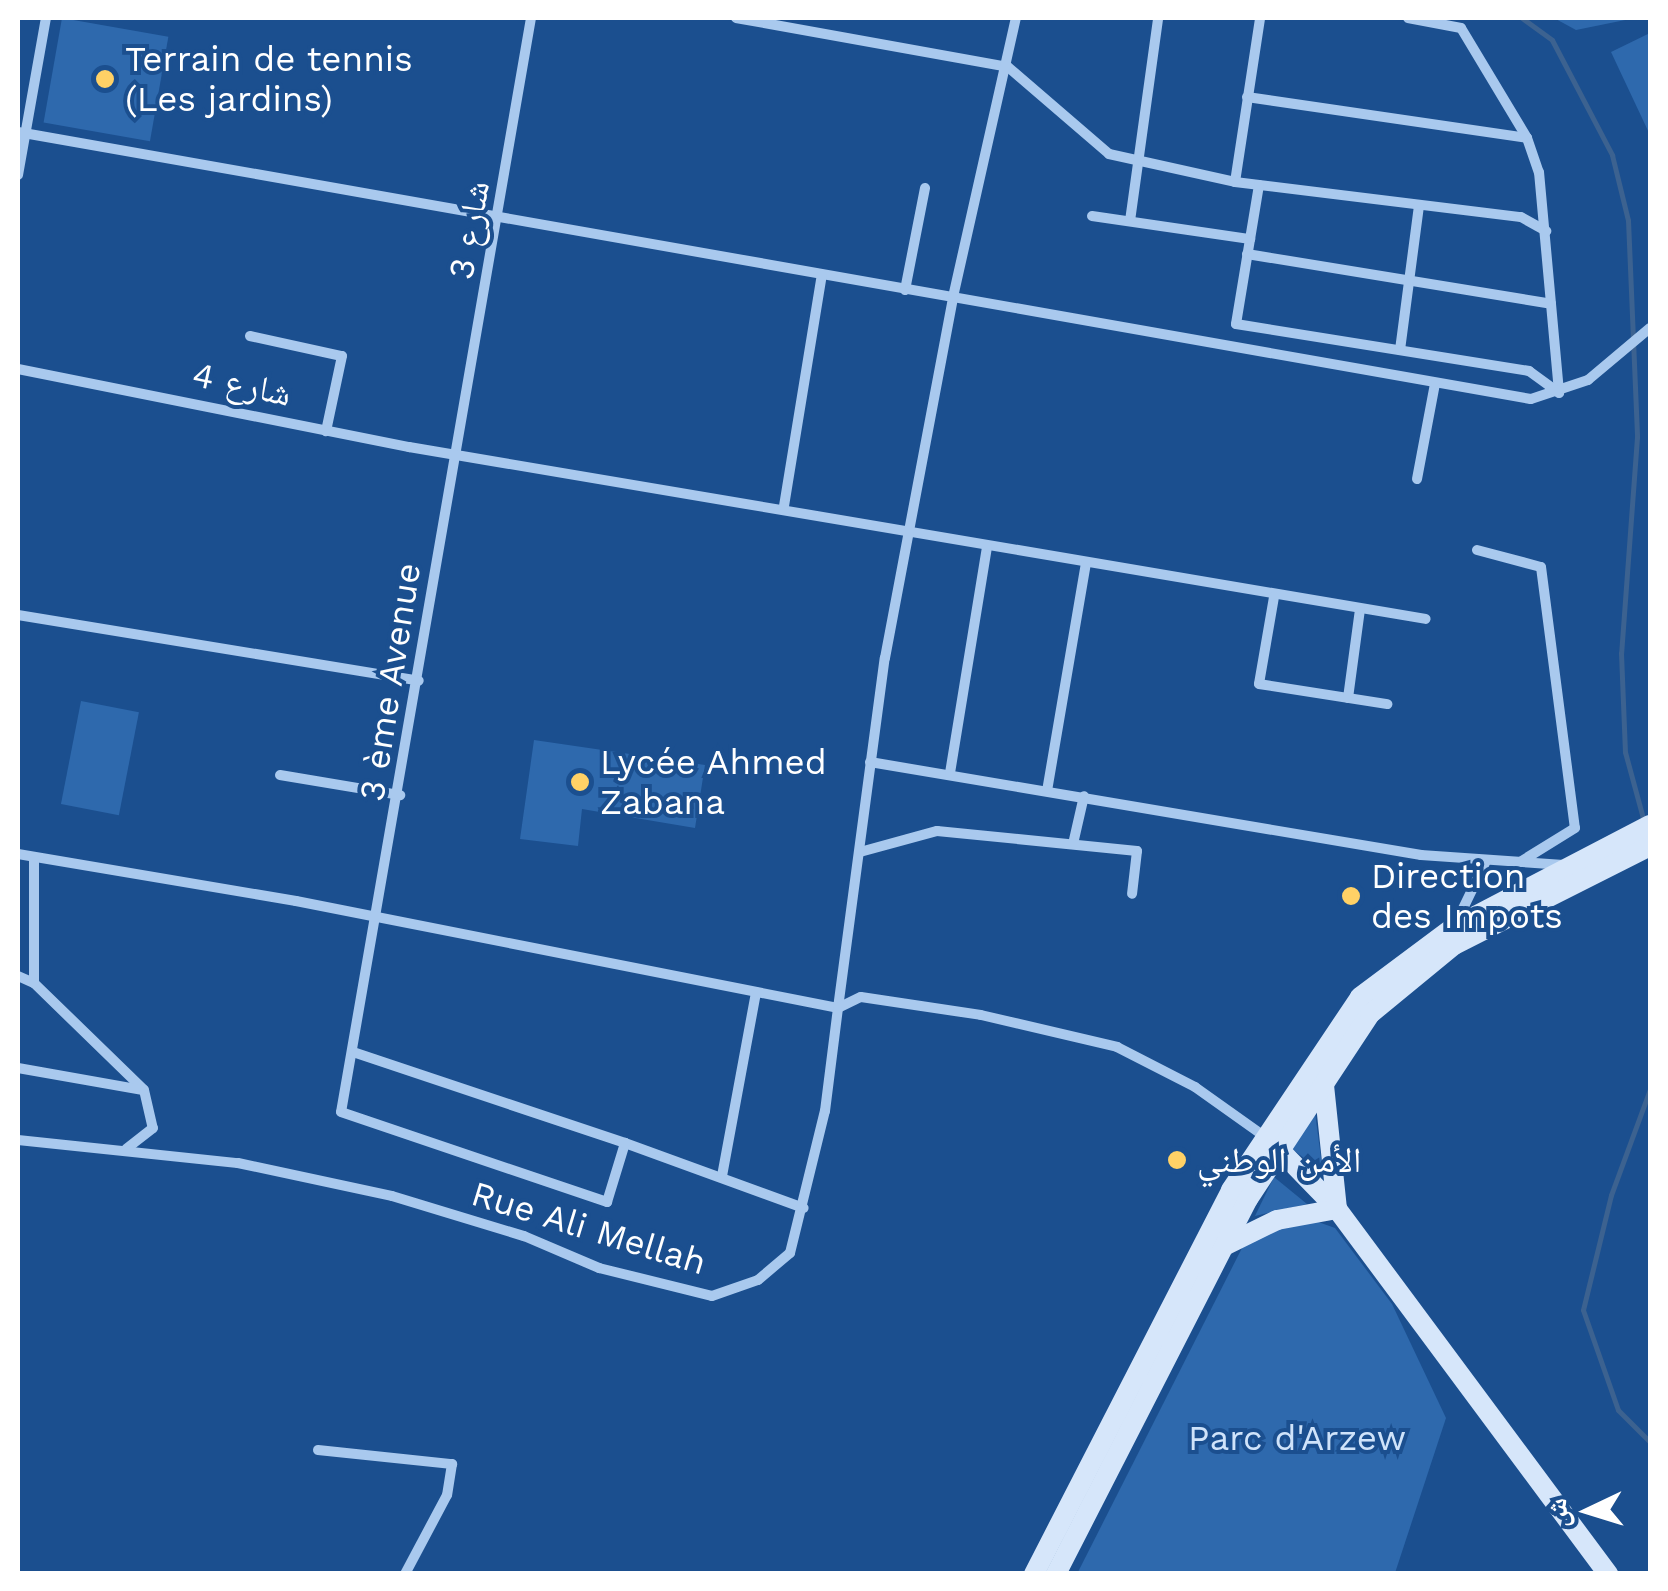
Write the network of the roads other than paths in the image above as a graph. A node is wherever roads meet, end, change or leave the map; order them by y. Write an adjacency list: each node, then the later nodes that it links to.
1 (46, 18): 10 (street)
2 (531, 18): 19 (street, شارع 3)
3 (736, 18): 8 (street)
4 (1016, 18): 8 (street, Rue Ali Mellah)
5 (1158, 18): 12 (street)
6 (1260, 18): 9 (street)
7 (1408, 18): 11 (street)
8 (1008, 67): 12 (street); 27 (street, Rue Ali Mellah)
9 (1248, 98): 11 (street); 14 (street)
10 (21, 133): 13 (street); 19 (street)
11 (1526, 138): 21 (street)
12 (1138, 160): 14 (street); 20 (street)
13 (18, 175)
14 (1235, 182): 15 (street)
15 (1258, 185): 17 (street); 22 (street)
16 (925, 188): 26 (street)
17 (1419, 205): 21 (street); 25 (street)
18 (1092, 216): 20 (street)
19 (499, 220): 24 (street); 36 (street, شارع 3)
20 (1130, 222): 22 (street)
21 (1546, 231): 28 (street)
22 (1250, 239): 23 (street)
23 (1248, 254): 25 (street); 31 (street)
24 (822, 276): 26 (street); 38 (street)
25 (1410, 281): 28 (street); 31 (street)
26 (905, 290): 27 (street)
27 (952, 297): 33 (street); 39 (street, Rue Ali Mellah)
28 (1551, 304): 34 (street)
29 (1650, 328): 34 (street)
30 (250, 336): 35 (street)
31 (1400, 350): 34 (street)
32 (18, 369): 35 (street, شارع 4)
33 (1435, 384): 34 (street); 37 (street)
34 (1559, 393)
35 (326, 431): 36 (street, شارع 4)
36 (455, 452): 38 (street, شارع 4); 47 (street, 3 ème Avenue)
37 (1417, 479)
38 (784, 506): 39 (street, شارع 4)
39 (907, 534): 40 (street, شارع 4); 50 (street, Rue Ali Mellah)
40 (987, 547): 42 (street, شارع 4); 51 (street)
41 (1477, 550): 64 (street)
42 (1086, 563): 43 (street, شارع 4); 53 (street)
43 (1274, 597): 44 (street, شارع 4); 48 (street)
44 (1360, 609): 46 (street, شارع 4); 48 (street)
45 (18, 615): 47 (street)
46 (1426, 619)
47 (420, 681): 54 (street, 3 ème Avenue)
48 (1348, 698): 49 (street)
49 (1388, 704)
50 (870, 762): 51 (street); 59 (street, Rue Ali Mellah)
51 (950, 773): 53 (street)
52 (280, 775): 54 (street)
53 (1047, 790): 55 (street)
54 (400, 796): 67 (street, 3 ème Avenue)
55 (1084, 796): 57 (street); 63 (street)
56 (1650, 824): 60 (main road)
57 (1073, 844): 59 (street); 66 (street)
58 (1650, 846): 60 (main road)
59 (860, 852): 72 (street, Rue Ali Mellah)
60 (1616, 853): 65 (main road); 75 (main road)
61 (18, 854): 62 (street)
62 (34, 857): 67 (street); 70 (street)
63 (1486, 861): 64 (street); 68 (street)
64 (1519, 862): 65 (street)
65 (1564, 865): 68 (main road)
66 (1132, 894)
67 (378, 922): 71 (street); 73 (street, 3 ème Avenue)
68 (1454, 926): 78 (main road)
69 (18, 976): 70 (street)
70 (34, 982): 76 (street)
71 (756, 992): 72 (street); 81 (street)
72 (838, 1008): 78 (street); 82 (street, Rue Ali Mellah)
73 (354, 1052): 79 (street); 79 (street, 3 ème Avenue)
74 (18, 1068): 76 (street)
75 (1323, 1076): 78 (main road); 83 (main road)
76 (144, 1090): 80 (street)
77 (18, 1140): 80 (street, Rue Ali Mellah)
78 (1272, 1140): 83 (main road); 84 (main road); 87 (main road)
79 (624, 1143): 81 (street)
80 (126, 1149): 82 (street, Rue Ali Mellah)
81 (722, 1176): 82 (street)
82 (804, 1208)
83 (1337, 1209): 84 (main road); 89 (main road)
84 (1223, 1247): 88 (main road)
85 (318, 1450): 86 (street)
86 (404, 1574)
87 (1034, 1574)
88 (1056, 1574)
89 (1608, 1574)

